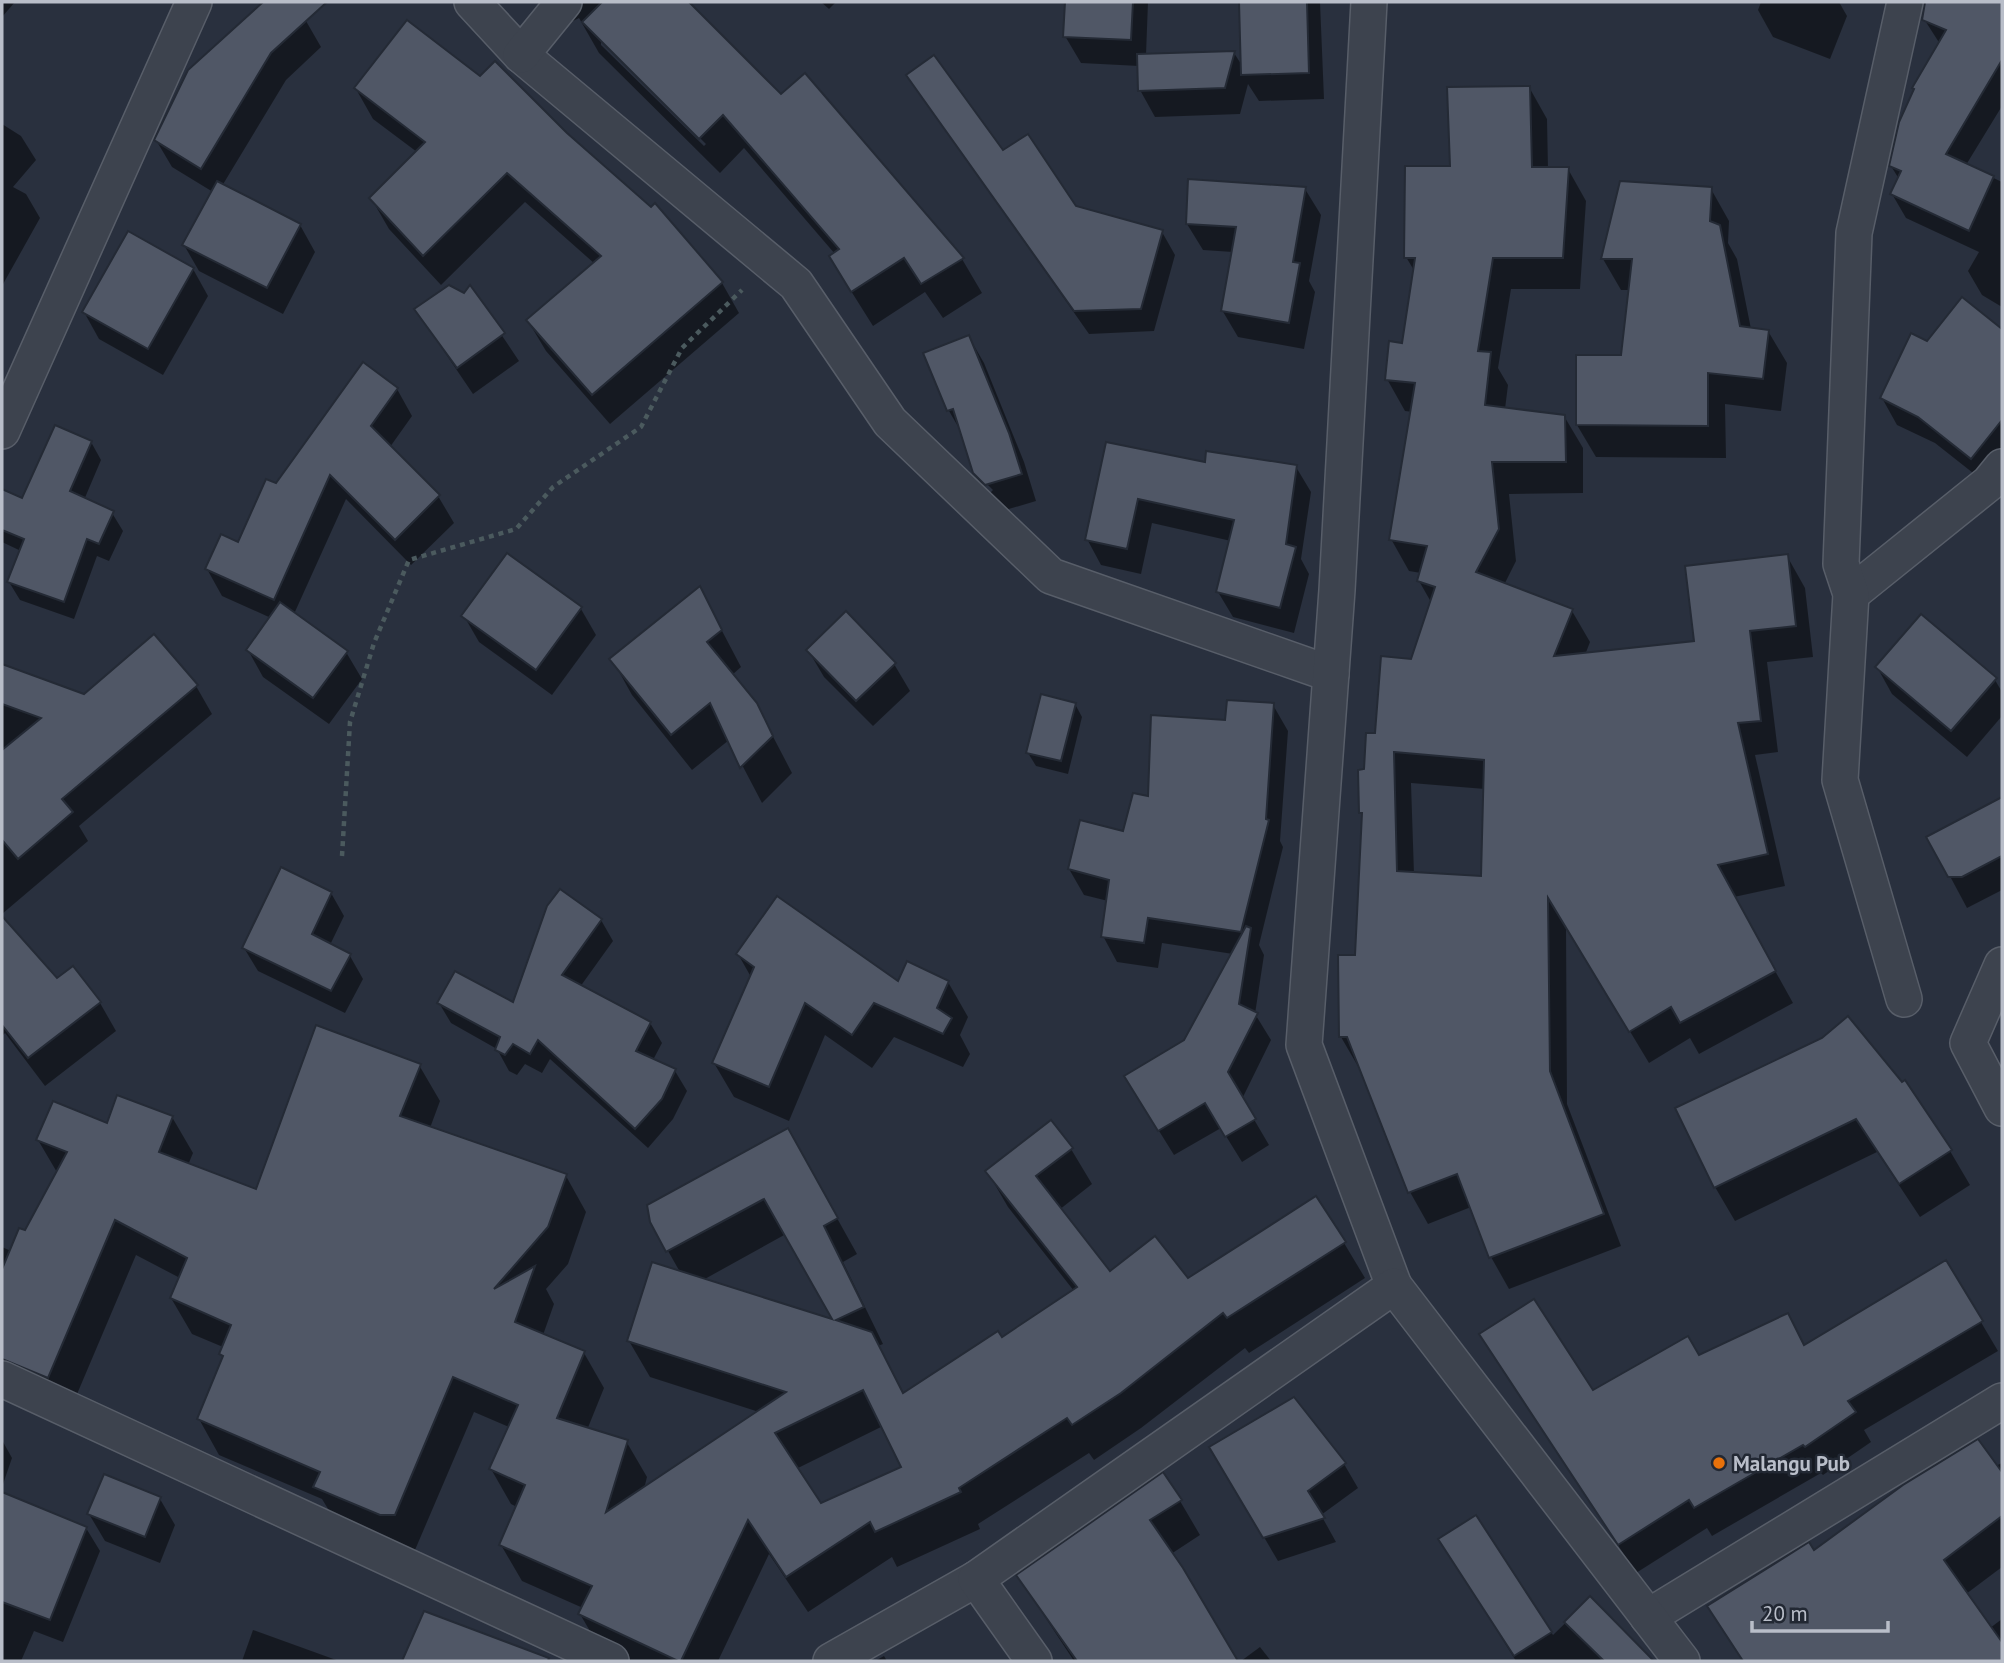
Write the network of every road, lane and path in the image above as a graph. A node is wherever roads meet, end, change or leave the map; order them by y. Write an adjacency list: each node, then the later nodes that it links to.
1 (194, 2): 8 (street)
2 (472, 2): 6 (street)
3 (564, 2): 6 (street)
4 (1369, 2): 11 (street)
5 (1905, 2): 10 (street)
6 (522, 55): 7 (street)
7 (771, 263): 11 (street); 12 (path)
8 (2, 431)
9 (2002, 467): 10 (street)
10 (1851, 594): 14 (street)
11 (1331, 674): 16 (street)
12 (342, 856)
13 (2002, 965): 15 (street)
14 (1904, 999)
15 (2002, 1108)
16 (1394, 1286): 19 (street); 20 (street)
17 (2, 1379): 21 (street)
18 (2002, 1401): 20 (street)
19 (976, 1579): 22 (street); 23 (street)
20 (1648, 1617): 24 (street)
21 (611, 1661)
22 (831, 1661)
23 (1034, 1661)
24 (1682, 1661)

